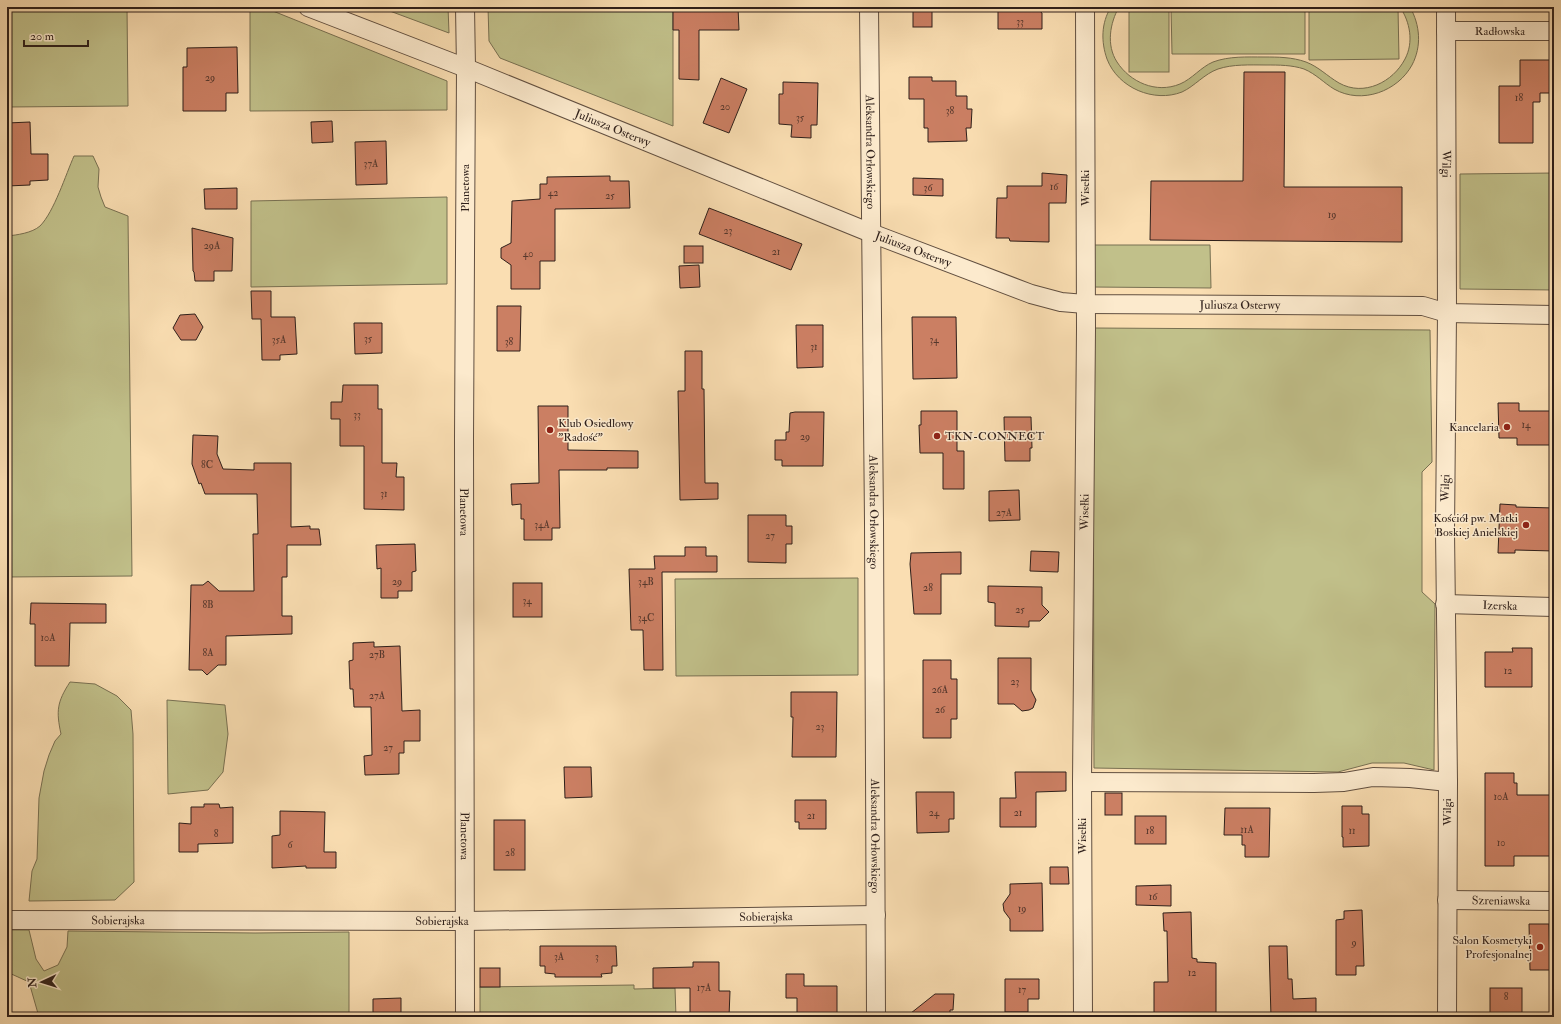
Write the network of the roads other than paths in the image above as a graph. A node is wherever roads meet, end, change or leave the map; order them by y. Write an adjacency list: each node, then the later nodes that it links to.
1 (308, 7): 8 (street, Juliusza Osterwy)
2 (465, 7): 8 (street, Planetowa)
3 (869, 7): 9 (street, Aleksandra Orłowskiego)
4 (1084, 7): 10 (street, Wisełki)
5 (1446, 7): 6 (street, Wilgi)
6 (1446, 31): 7 (street, Radłowska); 11 (street, Wilgi)
7 (1554, 31)
8 (466, 68): 9 (street, Juliusza Osterwy); 21 (street, Planetowa)
9 (871, 233): 10 (street, Juliusza Osterwy); 19 (street, Aleksandra Orłowskiego)
10 (1085, 304): 11 (street, Juliusza Osterwy); 15 (street, Wisełki)
11 (1447, 313): 12 (street, Juliusza Osterwy); 13 (street, Wilgi)
12 (1554, 314)
13 (1445, 604): 14 (street, Izerska); 16 (street, Wilgi)
14 (1554, 607)
15 (1082, 782): 16 (street); 24 (street, Wisełki)
16 (1448, 782): 17 (street, Wilgi)
17 (1447, 900): 18 (street, Szreniawska); 25 (street, Wilgi)
18 (1554, 901)
19 (876, 915): 21 (street, Sobierajska); 23 (street, Aleksandra Orłowskiego)
20 (7, 920): 21 (street, Sobierajska)
21 (466, 921): 22 (street, Planetowa)
22 (465, 1017)
23 (876, 1017)
24 (1084, 1017)
25 (1447, 1017)

